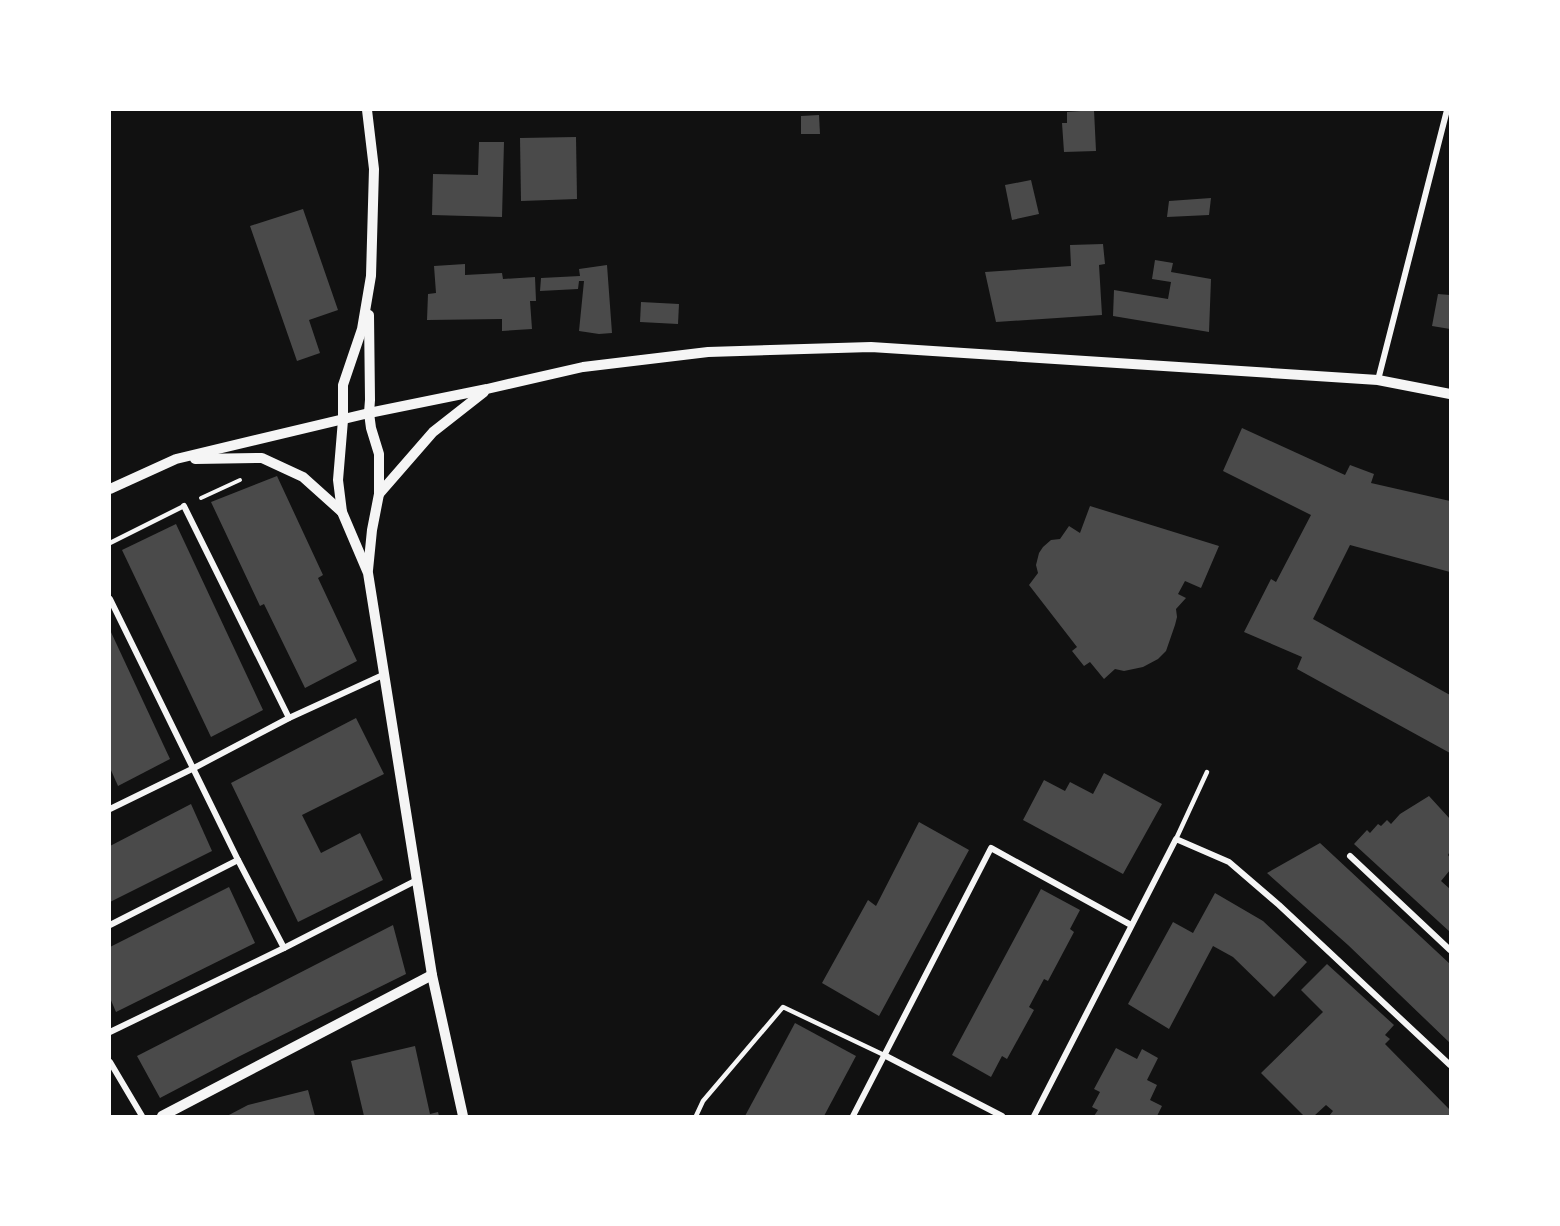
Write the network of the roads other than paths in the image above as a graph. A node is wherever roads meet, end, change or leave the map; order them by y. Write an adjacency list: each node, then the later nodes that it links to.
1 (367, 110): 3 (street)
2 (1447, 110): 4 (street)
3 (370, 288): 7 (street); 8 (street)
4 (1378, 380): 5 (street); 6 (street)
5 (487, 389): 7 (street); 11 (street)
6 (1450, 394)
7 (369, 413): 8 (street); 11 (street)
8 (343, 420): 9 (street); 13 (street)
9 (176, 459): 10 (street); 13 (street)
10 (110, 489)
11 (379, 494): 15 (street)
12 (184, 506): 14 (lane); 18 (street)
13 (342, 513): 15 (street)
14 (110, 543)
15 (368, 573): 17 (street)
16 (110, 599): 19 (street)
17 (385, 674): 18 (street); 25 (street)
18 (288, 718): 19 (street)
19 (194, 768): 21 (street); 24 (street)
20 (1207, 771): 22 (lane)
21 (110, 809)
22 (1176, 839): 27 (street); 34 (street)
23 (1350, 856): 29 (street)
24 (238, 860): 26 (street); 28 (street)
25 (417, 880): 28 (street); 30 (street)
26 (110, 925)
27 (1131, 925): 32 (street); 41 (street)
28 (284, 948): 31 (street)
29 (1450, 950)
30 (432, 975): 36 (street); 37 (street)
31 (110, 1032)
32 (884, 1055): 38 (lane); 39 (street); 40 (street)
33 (110, 1062): 35 (street)
34 (1450, 1065)
35 (142, 1116)
36 (162, 1116)
37 (463, 1116)
38 (696, 1116)
39 (853, 1116)
40 (1002, 1116)
41 (1035, 1116)

